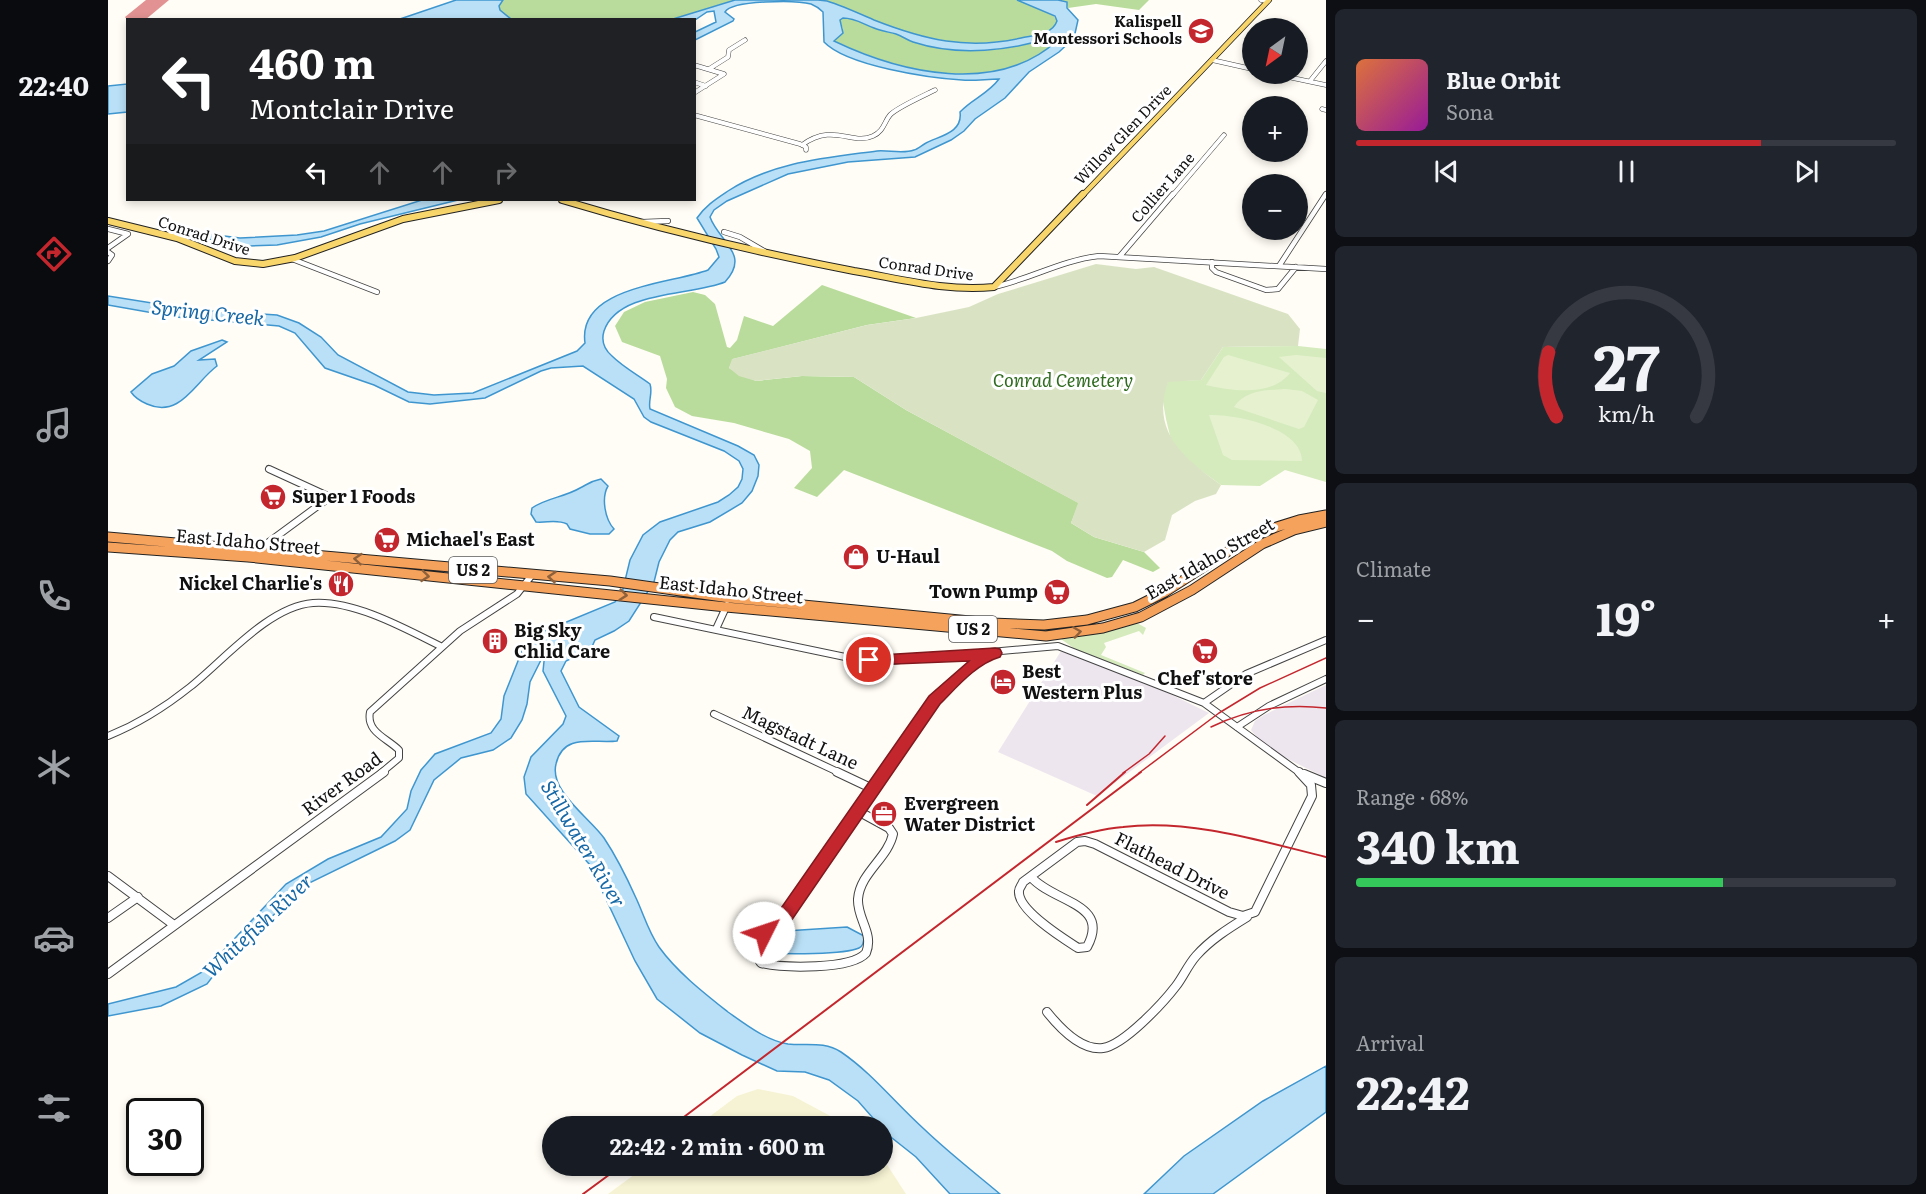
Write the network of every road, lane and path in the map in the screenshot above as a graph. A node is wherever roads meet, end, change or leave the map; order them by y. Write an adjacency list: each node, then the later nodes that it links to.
1 (1261, 0): 2 (street)
2 (1269, 1): 4 (main road, Willow Glen Drive)
3 (745, 40): 8 (street)
4 (1212, 60): 7 (street); 36 (main road, Willow Glen Drive)
5 (1326, 62): 9 (street)
6 (696, 66): 8 (street)
7 (1242, 67)
8 (710, 69): 12 (street)
9 (1310, 81): 11 (street)
10 (696, 83): 12 (street)
11 (1326, 85)
12 (706, 86): 14 (street)
13 (935, 90): 17 (street)
14 (696, 92)
15 (696, 116): 17 (street)
16 (1224, 135): 29 (street, Collier Lane)
17 (802, 145): 18 (street)
18 (806, 150)
19 (1326, 194): 33 (street)
20 (494, 201): 30 (main road, Conrad Drive)
21 (565, 201): 23 (main road, Conrad Drive)
22 (108, 220): 30 (main road, Conrad Drive)
23 (630, 220): 24 (street); 28 (main road, Conrad Drive)
24 (668, 221)
25 (108, 229): 27 (street)
26 (723, 232): 28 (street)
27 (108, 250): 31 (street)
28 (776, 255): 36 (main road, Conrad Drive)
29 (1120, 256): 32 (street, Conrad Drive); 36 (street, Conrad Drive)
30 (292, 259): 37 (street)
31 (108, 261)
32 (1212, 262): 33 (street, Conrad Drive); 34 (street)
33 (1278, 266): 34 (street, Conrad Drive)
34 (1296, 267): 35 (street, Conrad Drive)
35 (1326, 269)
36 (994, 287)
37 (377, 292)
38 (269, 469): 44 (street)
39 (1326, 515): 50 (highway, East Idaho Street / US 2)
40 (1326, 522): 53 (highway, East Idaho Street / US 2, one-way to 40)
41 (108, 537): 42 (highway, East Idaho Street / US 2)
42 (180, 542): 43 (highway); 44 (highway, East Idaho Street / US 2)
43 (108, 545): 45 (highway, East Idaho Street / US 2)
44 (259, 550): 45 (street); 46 (highway, East Idaho Street / US 2, one-way to 44)
45 (248, 557): 47 (highway, East Idaho Street / US 2, one-way to 47)
46 (532, 575): 47 (street, River Road); 48 (highway, East Idaho Street / US 2, one-way to 46)
47 (523, 586): 48 (highway, East Idaho Street / US 2, one-way to 48); 56 (street, River Road)
48 (728, 602): 49 (highway, East Idaho Street / US 2); 50 (highway, East Idaho Street / US 2); 52 (street)
49 (766, 610): 50 (highway); 53 (highway, East Idaho Street / US 2)
50 (859, 610)
51 (654, 617): 52 (street)
52 (716, 629): 57 (street)
53 (1046, 636): 55 (street)
54 (1326, 640): 59 (street)
55 (1058, 646): 57 (street); 59 (street)
56 (442, 647): 62 (street); 72 (street, River Road)
57 (995, 653): 65 (street)
58 (1326, 679): 61 (street)
59 (1204, 703): 61 (street)
60 (714, 714): 65 (street, Magstadt Lane)
61 (1238, 727): 63 (street)
62 (108, 736)
63 (1291, 766): 64 (street); 70 (street)
64 (1326, 783)
65 (873, 789): 66 (street)
66 (858, 811): 66 (street)
67 (108, 876): 69 (street)
68 (1031, 876): 68 (street); 70 (street, Flathead Drive)
69 (138, 897): 71 (street); 72 (street)
70 (1255, 912): 74 (street)
71 (108, 918)
72 (174, 925): 73 (street, River Road)
73 (108, 974)
74 (1047, 1012)

